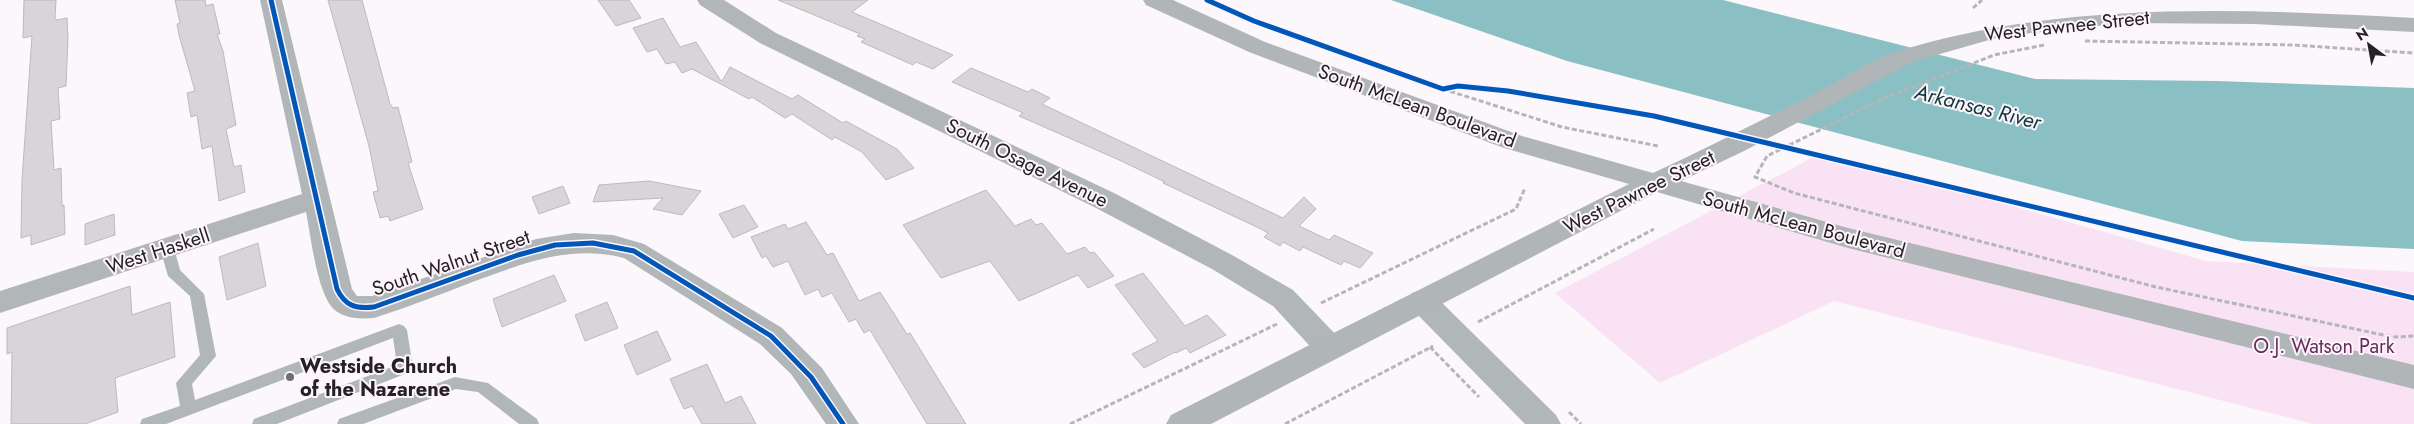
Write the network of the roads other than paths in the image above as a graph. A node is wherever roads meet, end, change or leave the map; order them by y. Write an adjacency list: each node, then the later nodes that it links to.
1 (271, 0): 6 (street, South Walnut Street)
2 (708, 0): 10 (street, South Osage Avenue)
3 (1154, 0): 5 (main road, South McLean Boulevard)
4 (2414, 25): 5 (main road, West Pawnee Street)
5 (1654, 183): 8 (main road, West Pawnee Street); 11 (main road, South McLean Boulevard)
6 (316, 199): 7 (street, West Haskell); 17 (street, South Walnut Street)
7 (167, 248): 9 (street, West Haskell); 12 (lane)
8 (1422, 301): 10 (main road, West Pawnee Street); 19 (street)
9 (0, 302)
10 (1330, 348): 18 (main road, West Pawnee Street)
11 (2414, 377)
12 (188, 409): 13 (lane); 14 (lane)
13 (149, 424)
14 (260, 424)
15 (345, 424): 16 (lane)
16 (531, 424)
17 (843, 424)
18 (1182, 424)
19 (1545, 424)

